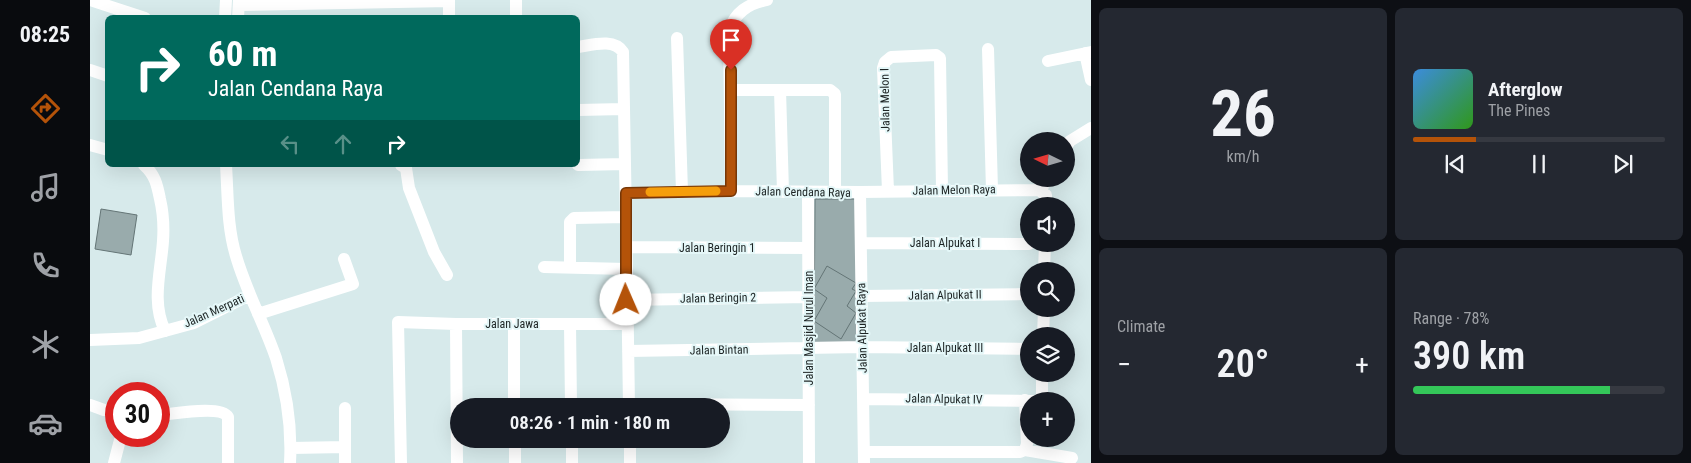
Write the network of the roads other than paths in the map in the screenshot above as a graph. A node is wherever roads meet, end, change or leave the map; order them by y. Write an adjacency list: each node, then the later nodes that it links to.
1 (90, 0): 8 (street)
2 (226, 0): 9 (street)
3 (449, 0): 7 (street); 10 (street)
4 (516, 0): 11 (street)
5 (767, 0): 6 (street)
6 (748, 3): 22 (street)
7 (239, 8)
8 (135, 15)
9 (225, 15)
10 (449, 15)
11 (516, 15)
12 (677, 38): 39 (street)
13 (580, 47): 15 (street)
14 (988, 49): 36 (street)
15 (623, 52): 17 (street); 24 (street)
16 (1088, 53): 18 (street); 21 (street)
17 (580, 55)
18 (1048, 61)
19 (90, 70): 20 (street)
20 (105, 75)
21 (1091, 80)
22 (731, 90): 23 (street); 37 (street)
23 (780, 90): 40 (street); 42 (street)
24 (624, 109): 25 (street); 30 (street)
25 (580, 110)
26 (1091, 128): 27 (street)
27 (1075, 138)
28 (90, 145): 29 (street)
29 (105, 149)
30 (625, 164): 31 (street); 44 (street)
31 (580, 165)
32 (146, 167): 66 (street)
33 (226, 167): 57 (street)
34 (404, 167): 55 (street)
35 (942, 190): 36 (street, Jalan Melon Raya); 38 (street, Jalan Melon Raya); 38 (street, Jalan Melon I)
36 (992, 190): 45 (street, Jalan Melon Raya)
37 (731, 191): 39 (street, Jalan Cendana Raya); 40 (street, Jalan Cendana Raya)
38 (888, 191): 43 (street, Jalan Melon Raya)
39 (682, 192): 44 (street, Jalan Cendana Raya)
40 (783, 192): 41 (street, Jalan Cendana Raya)
41 (808, 192): 42 (street, Jalan Cendana Raya); 50 (street, Jalan Masjid Nurul Iman)
42 (835, 192): 43 (street, Jalan Cendana Raya)
43 (860, 192): 47 (street, Jalan Alpukat Raya)
44 (626, 193): 46 (street)
45 (1044, 193)
46 (626, 217): 49 (street); 53 (street)
47 (860, 243): 48 (street, Jalan Alpukat I); 58 (street, Jalan Alpukat Raya)
48 (1020, 244)
49 (626, 247): 50 (street, Jalan Beringin 1); 54 (street)
50 (808, 248): 59 (street, Jalan Masjid Nurul Iman)
51 (344, 259): 61 (street)
52 (544, 267): 53 (street)
53 (570, 268): 54 (street)
54 (626, 269): 60 (street)
55 (447, 275)
56 (1020, 294): 58 (street, Jalan Alpukat II)
57 (250, 295): 61 (street); 66 (street, Jalan Merpati)
58 (861, 296): 68 (street, Jalan Alpukat Raya)
59 (809, 297): 60 (street, Jalan Beringin 2); 69 (street, Jalan Masjid Nurul Iman)
60 (626, 300): 64 (street)
61 (258, 314): 86 (street)
62 (456, 324): 65 (street, Jalan Jawa); 97 (street, Jalan Jawa); 98 (street)
63 (570, 324): 64 (street, Jalan Jawa); 65 (street, Jalan Jawa); 73 (street)
64 (626, 324): 71 (street)
65 (514, 325): 72 (street)
66 (166, 331): 67 (street, Jalan Merpati)
67 (90, 340)
68 (862, 347): 69 (street, Jalan Alpukat III); 70 (street, Jalan Alpukat III); 75 (street, Jalan Alpukat Raya)
69 (810, 349): 71 (street, Jalan Bintan); 79 (street, Jalan Masjid Nurul Iman)
70 (1020, 349)
71 (628, 351): 74 (street)
72 (514, 398)
73 (571, 398)
74 (629, 398)
75 (863, 399): 76 (street, Jalan Alpukat IV); 91 (street, Jalan Alpukat Raya)
76 (1020, 400)
77 (90, 405): 81 (street)
78 (730, 405): 79 (street)
79 (809, 405): 102 (street, Jalan Masjid Nurul Iman)
80 (345, 408): 84 (street)
81 (104, 410)
82 (170, 414): 94 (street)
83 (118, 447): 93 (street)
84 (345, 447): 86 (street); 96 (street)
85 (1026, 447): 90 (street)
86 (291, 448): 95 (street)
87 (514, 448): 99 (street)
88 (572, 448): 100 (street)
89 (630, 448): 101 (street)
90 (1025, 450): 91 (street); 92 (street)
91 (864, 457)
92 (1072, 458)
93 (114, 463)
94 (228, 463)
95 (290, 463)
96 (345, 463)
97 (401, 463)
98 (457, 463)
99 (515, 463)
100 (572, 463)
101 (630, 463)
102 (809, 463)

